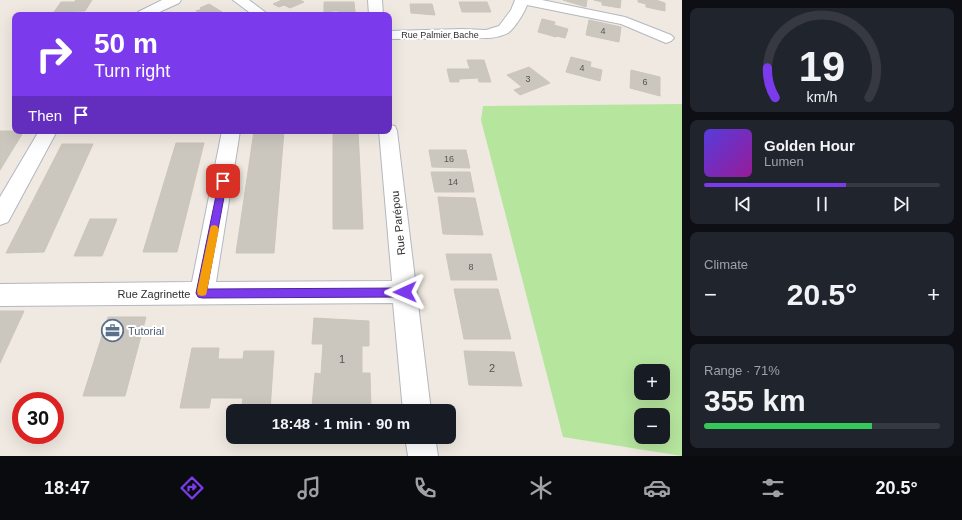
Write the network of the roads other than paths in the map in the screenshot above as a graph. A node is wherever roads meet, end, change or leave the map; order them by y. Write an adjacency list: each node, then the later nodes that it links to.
1 (174, 0): 5 (street)
2 (240, 0): 6 (street)
3 (375, 0): 7 (street)
4 (522, 0): 8 (street, Rue Palmier Bache); 9 (street)
5 (148, 12)
6 (258, 12)
7 (376, 12)
8 (392, 35)
9 (666, 38)
10 (46, 134): 13 (street)
11 (230, 134): 15 (street)
12 (388, 134): 14 (street, Rue Parépou)
13 (0, 216)
14 (405, 292): 15 (street, Rue Zagrinette); 17 (street, Rue Parépou)
15 (202, 293): 16 (street, Rue Zagrinette)
16 (0, 294)
17 (416, 404)
18 (421, 444): 19 (street)
19 (423, 456)

